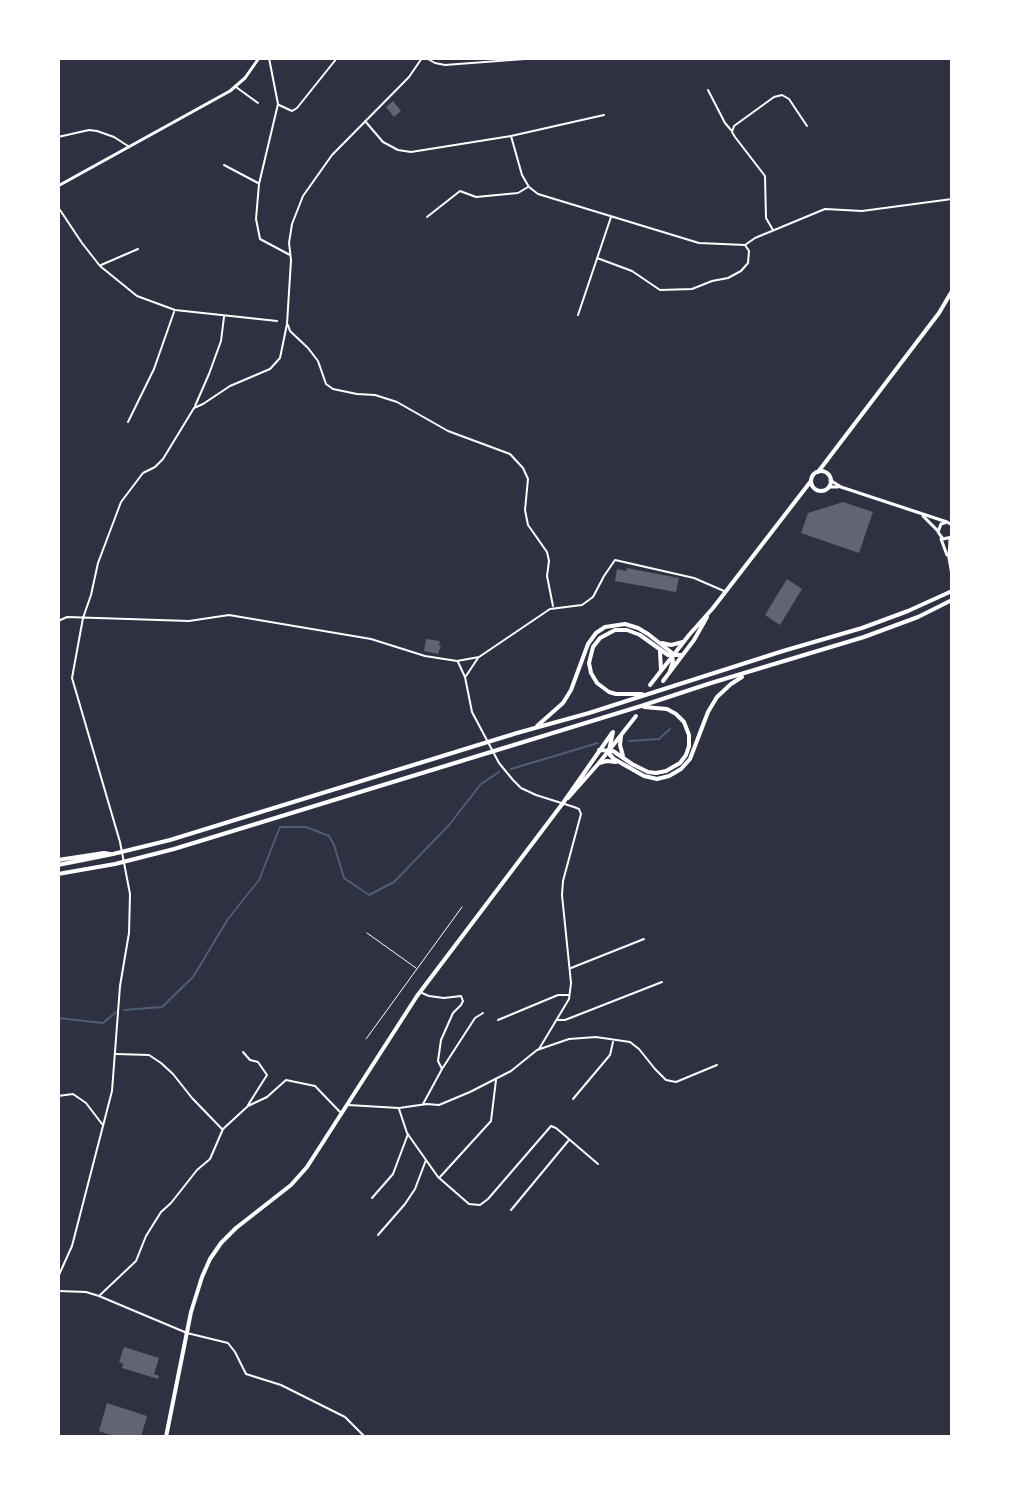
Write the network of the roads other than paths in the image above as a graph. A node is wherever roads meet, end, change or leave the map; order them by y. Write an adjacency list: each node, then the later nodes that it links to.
1 (259, 58): 7 (street)
2 (269, 58): 10 (street)
3 (337, 58): 10 (street)
4 (424, 58): 6 (street); 12 (street)
5 (538, 58): 6 (street)
6 (504, 59)
7 (235, 86): 9 (street); 17 (street)
8 (708, 90): 14 (street)
9 (258, 103)
10 (278, 104): 19 (street)
11 (604, 115): 15 (street)
12 (365, 120): 15 (street); 29 (street)
13 (807, 126): 14 (street)
14 (732, 132): 26 (street)
15 (511, 136): 21 (street)
16 (58, 137): 17 (street)
17 (129, 147): 20 (street)
18 (224, 165): 19 (street)
19 (259, 184): 29 (street)
20 (58, 186)
21 (529, 187): 24 (street); 25 (street)
22 (952, 199): 26 (street)
23 (58, 207): 31 (street)
24 (611, 216): 27 (street); 30 (street)
25 (427, 217)
26 (773, 230): 27 (street)
27 (745, 245): 30 (street)
28 (138, 249): 31 (street)
29 (291, 255): 37 (street)
30 (597, 258): 34 (street)
31 (100, 266): 33 (street)
32 (952, 291): 40 (main road)
33 (175, 310): 35 (street); 39 (street)
34 (578, 315)
35 (224, 316): 36 (street); 38 (street)
36 (277, 321)
37 (287, 324): 38 (street); 60 (street)
38 (194, 408): 61 (street)
39 (128, 422)
40 (828, 458): 41 (main road); 42 (main road)
41 (818, 472): 42 (main road); 44 (main road)
42 (826, 473): 43 (main road)
43 (830, 480): 45 (main road); 46 (street)
44 (811, 481): 47 (main road); 48 (main road)
45 (829, 487): 46 (street); 47 (main road)
46 (841, 487): 49 (street)
47 (816, 490): 48 (main road)
48 (799, 496): 57 (main road)
49 (920, 513): 50 (street); 51 (street)
50 (950, 523): 51 (street)
51 (938, 532): 52 (street)
52 (941, 537): 53 (street); 54 (street)
53 (951, 538): 54 (street)
54 (949, 558): 55 (street)
55 (952, 575)
56 (952, 591): 76 (main road)
57 (725, 592): 59 (main road); 60 (street)
58 (952, 600): 72 (main road)
59 (713, 608): 63 (main road); 66 (main road)
60 (553, 609): 68 (street)
61 (83, 618): 62 (street); 69 (street); 103 (street)
62 (58, 621)
63 (683, 642): 64 (main road); 67 (main road)
64 (661, 643): 67 (main road); 79 (main road)
65 (659, 650): 67 (main road); 70 (main road); 76 (main road)
66 (682, 655): 67 (main road); 71 (main road)
67 (672, 656): 70 (main road); 71 (main road)
68 (479, 657): 69 (street); 73 (street)
69 (457, 661): 73 (street)
70 (661, 670): 75 (main road)
71 (670, 671): 74 (main road)
72 (749, 673): 77 (main road); 83 (main road)
73 (465, 677): 85 (street)
74 (663, 681)
75 (650, 685)
76 (649, 693): 79 (main road)
77 (641, 706): 83 (main road); 87 (main road)
78 (636, 716): 80 (main road)
79 (533, 728): 86 (main road)
80 (621, 736): 82 (main road); 83 (main road)
81 (599, 750): 82 (main road); 82 (main road); 85 (main road)
82 (609, 750): 83 (main road); 84 (main road)
83 (621, 760): 84 (main road)
84 (599, 763): 85 (main road)
85 (563, 803): 92 (street); 94 (main road)
86 (58, 862)
87 (58, 874)
88 (462, 907): 91 (lane)
89 (367, 933): 91 (lane)
90 (644, 939): 92 (street)
91 (418, 969): 99 (lane)
92 (569, 969): 95 (street)
93 (662, 982): 98 (street)
94 (420, 992): 105 (street); 110 (main road)
95 (569, 995): 97 (street); 98 (street)
96 (483, 1013): 105 (street)
97 (498, 1020)
98 (557, 1020): 101 (street)
99 (366, 1039)
100 (614, 1040): 101 (street); 104 (street); 108 (street)
101 (539, 1049): 106 (street)
102 (243, 1052): 111 (street)
103 (115, 1054): 114 (street); 115 (street)
104 (717, 1065)
105 (442, 1069): 109 (street)
106 (496, 1079): 109 (street); 120 (street)
107 (58, 1096): 114 (street)
108 (573, 1099)
109 (423, 1104): 112 (street)
110 (348, 1105): 112 (street); 113 (main road)
111 (248, 1106): 113 (street); 115 (street)
112 (399, 1108): 116 (street)
113 (342, 1114): 127 (main road)
114 (103, 1125): 124 (street)
115 (223, 1129): 126 (street)
116 (408, 1134): 118 (street); 121 (street)
117 (570, 1140): 119 (street); 120 (street); 122 (street)
118 (426, 1160): 120 (street); 123 (street)
119 (598, 1164)
120 (439, 1178)
121 (372, 1198)
122 (511, 1210)
123 (378, 1235)
124 (58, 1277)
125 (58, 1291): 126 (street)
126 (99, 1296): 127 (street)
127 (187, 1333): 128 (main road); 129 (street)
128 (166, 1437)
129 (365, 1437)

